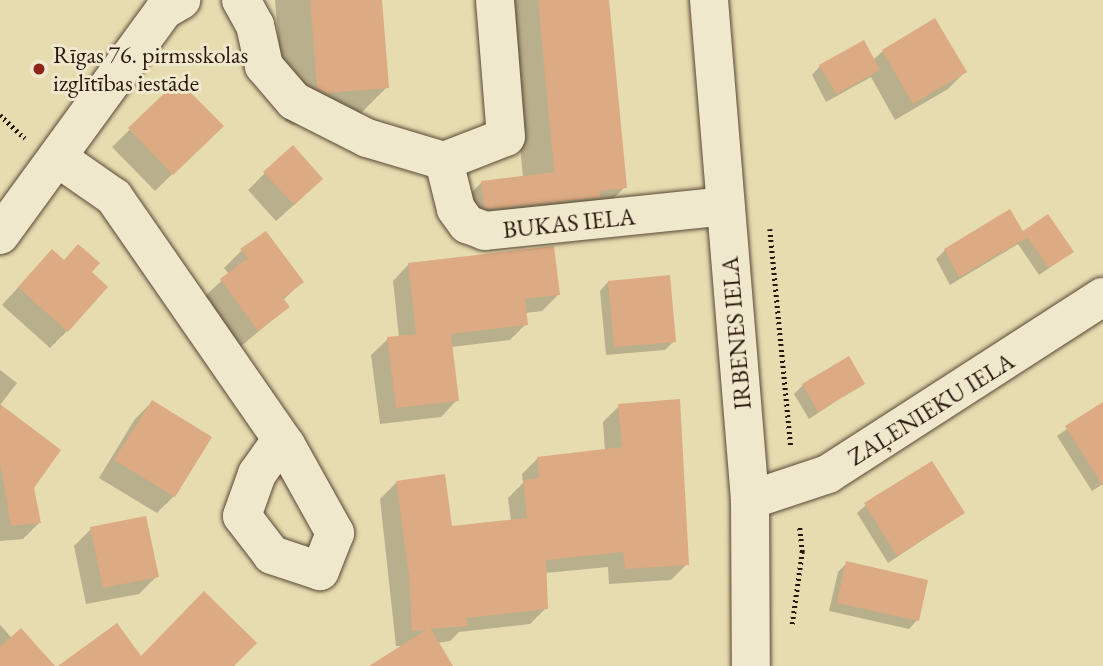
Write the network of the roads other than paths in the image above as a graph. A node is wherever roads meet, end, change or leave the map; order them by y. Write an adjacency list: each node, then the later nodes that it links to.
1 (181, 0): 5 (street)
2 (241, 0): 6 (street)
3 (495, 0): 6 (street)
4 (709, 0): 7 (street, IRBENES IELA)
5 (58, 158): 8 (street); 10 (street)
6 (444, 161): 7 (street, BUKAS IELA)
7 (725, 206): 11 (street, IRBENES IELA)
8 (0, 235)
9 (1103, 297): 11 (street, ZAĻENIEKU IELA)
10 (282, 440)
11 (750, 500): 12 (street, IRBENES IELA)
12 (751, 666)

